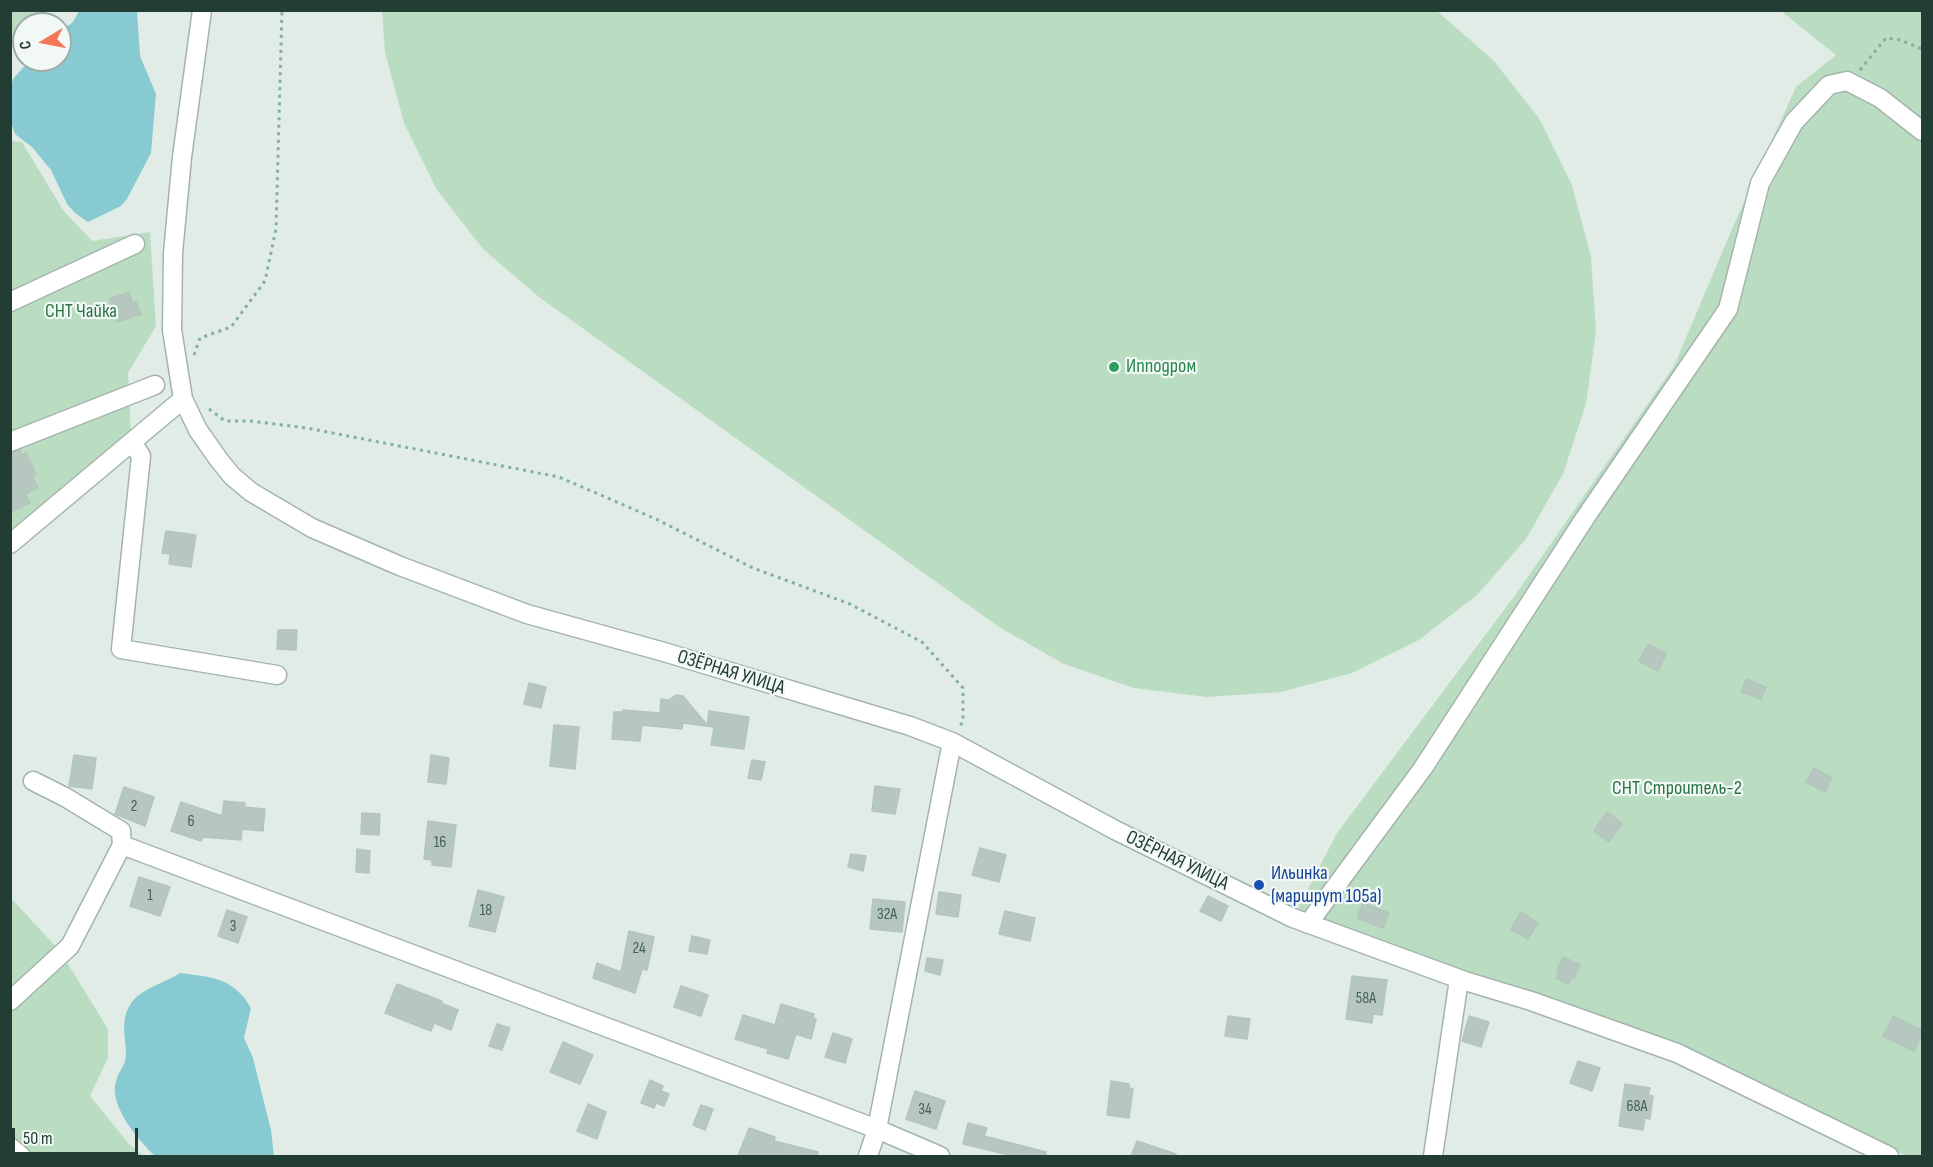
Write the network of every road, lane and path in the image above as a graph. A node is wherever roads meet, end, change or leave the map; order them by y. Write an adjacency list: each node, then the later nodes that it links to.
1 (202, 10): 10 (street, ОЗЁРНАЯ УЛИЦА)
2 (282, 10): 8 (path)
3 (1923, 49): 4 (path)
4 (1847, 81): 5 (street); 19 (street)
5 (1923, 131)
6 (135, 244): 7 (street)
7 (10, 302)
8 (191, 362)
9 (155, 385): 12 (street)
10 (183, 399): 13 (street); 16 (street, ОЗЁРНАЯ УЛИЦА)
11 (206, 404): 16 (path)
12 (10, 442)
13 (132, 442): 14 (street); 15 (street)
14 (10, 544)
15 (277, 675)
16 (952, 742): 19 (street, ОЗЁРНАЯ УЛИЦА); 22 (street)
17 (33, 781): 18 (street)
18 (122, 845): 21 (street); 22 (street)
19 (1308, 924): 20 (street, ОЗЁРНАЯ УЛИЦА)
20 (1459, 979): 27 (street); 28 (street, ОЗЁРНАЯ УЛИЦА)
21 (10, 1001)
22 (877, 1129): 25 (street); 26 (street)
23 (10, 1147): 24 (street)
24 (21, 1156)
25 (868, 1156)
26 (940, 1156)
27 (1433, 1156)
28 (1889, 1156)

